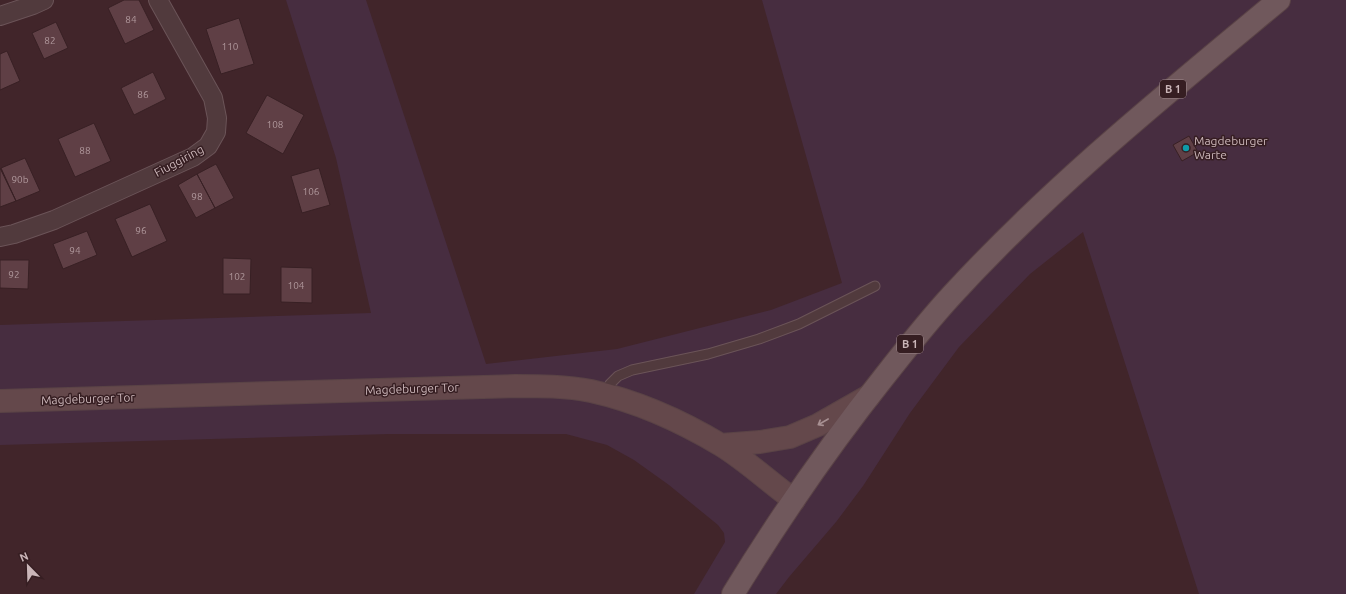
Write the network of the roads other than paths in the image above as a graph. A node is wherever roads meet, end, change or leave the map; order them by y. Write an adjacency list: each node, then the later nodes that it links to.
1 (44, 0): 4 (street)
2 (158, 0): 5 (street, Fiuggiring)
3 (1279, 0): 8 (main road, B 1)
4 (0, 16)
5 (0, 237)
6 (875, 286): 7 (lane)
7 (603, 394): 9 (main road, Magdeburger Tor); 10 (main road, Magdeburger Tor)
8 (869, 396): 10 (main road, one-way to 10); 11 (main road, B 1)
9 (0, 401)
10 (721, 445): 11 (main road, Magdeburger Tor)
11 (794, 500): 12 (main road, B 1)
12 (733, 594)

